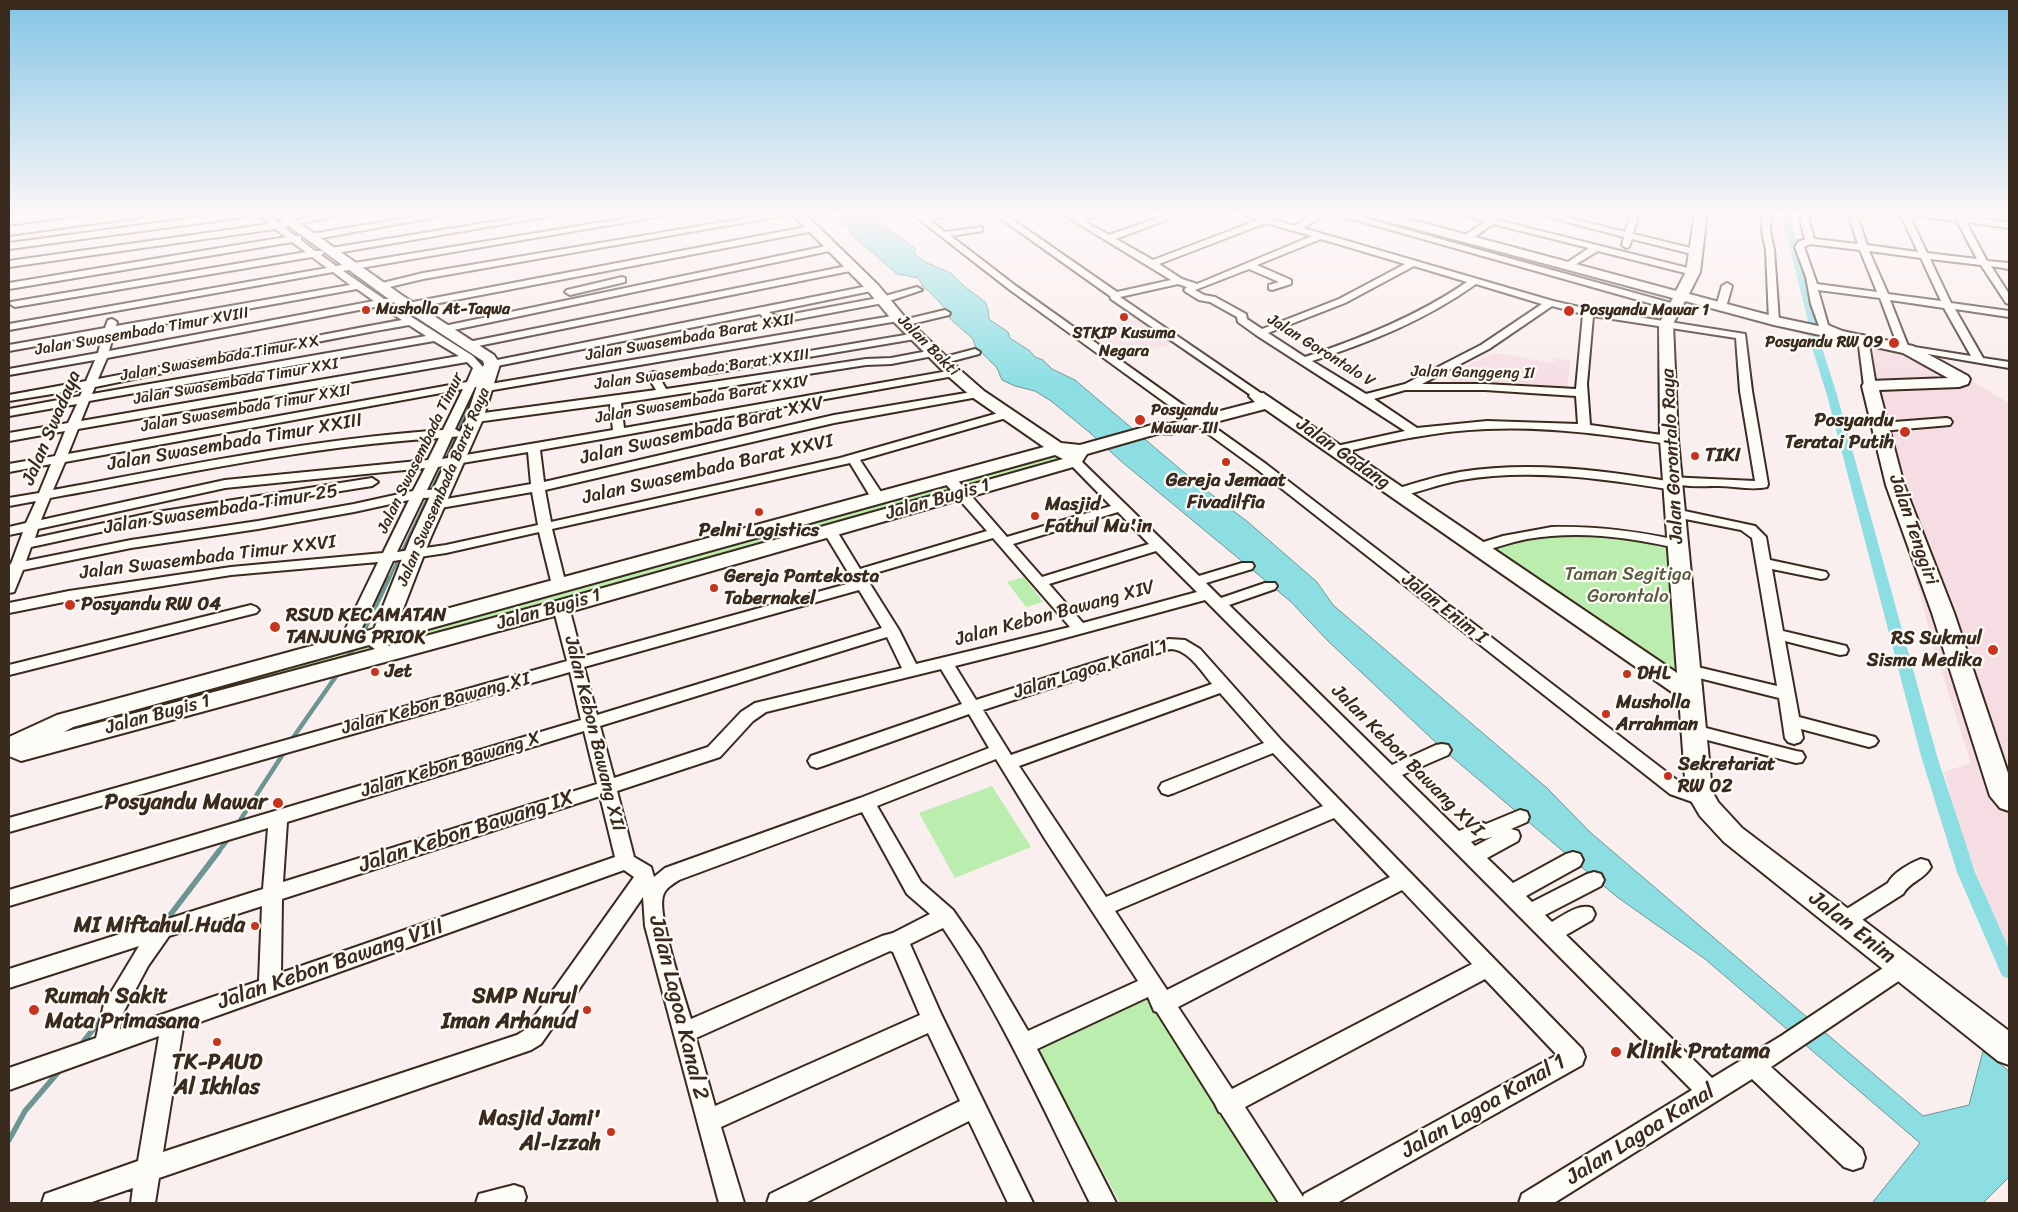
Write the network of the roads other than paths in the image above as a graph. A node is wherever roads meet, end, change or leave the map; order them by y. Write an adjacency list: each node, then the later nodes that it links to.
1 (92, 270): 30 (street)
2 (219, 270): 47 (street)
3 (331, 270): 50 (street)
4 (347, 270): 31 (street)
5 (349, 270): 43 (street, Jalan Swasembada Barat Raya)
6 (459, 270): 43 (street)
7 (587, 270): 43 (street)
8 (711, 270): 41 (street)
9 (845, 270): 66 (street, Jalan Swasembada Timur XXI)
10 (854, 270): 38 (street, Jalan Bakti)
11 (988, 270): 92 (street, Jalan Enim I)
12 (1078, 270): 39 (street, Jalan Gadang)
13 (1162, 270): 28 (street)
14 (1241, 270): 35 (street)
15 (1259, 270): 32 (street)
16 (1401, 270): 61 (street)
17 (1435, 270): 29 (street)
18 (1554, 270): 44 (street)
19 (1579, 270): 44 (street)
20 (1684, 270): 26 (street)
21 (1771, 270): 56 (street)
22 (1807, 270): 34 (street)
23 (1872, 270): 40 (street)
24 (1930, 270): 48 (street)
25 (1988, 270): 42 (street)
26 (1694, 272): 44 (street, Jalan Gorontalo Raya)
27 (622, 280): 41 (street)
28 (1179, 281): 35 (street); 39 (street)
29 (1474, 281): 46 (street); 71 (street)
30 (9, 286)
31 (360, 286): 43 (street); 59 (street)
32 (1272, 286)
33 (1727, 286): 49 (street)
34 (1813, 286): 40 (street); 63 (street)
35 (1192, 287): 61 (street, Jalan Gorontalo V)
36 (917, 290): 38 (street)
37 (431, 294): 43 (street)
38 (879, 295): 51 (street); 51 (street); 55 (street, Jalan Bakti)
39 (1115, 295): 88 (street, Jalan Gadang)
40 (1884, 297): 48 (street); 65 (street)
41 (560, 300): 45 (street); 60 (street, Jalan Swasembada Timur XX)
42 (2009, 301)
43 (396, 302): 60 (street, Jalan Swasembada Barat Raya); 68 (street, Jalan Swasembada Timur XVIII); 78 (street)
44 (1679, 302): 49 (street); 57 (street, Jalan Gorontalo Raya)
45 (526, 303)
46 (1550, 303): 52 (street); 81 (street)
47 (15, 304)
48 (1948, 306): 54 (street); 70 (street)
49 (1721, 307): 56 (street)
50 (116, 309): 58 (street); 59 (street, Jalan Swadaya)
51 (762, 310): 72 (street)
52 (1588, 312): 57 (street); 83 (street)
53 (945, 313): 55 (street, Jalan Swasembada Barat XXII)
54 (2009, 314)
55 (901, 320): 62 (street, Jalan Bakti); 79 (street, Jalan Swasembada Barat XXII)
56 (1774, 321): 63 (street)
57 (1666, 324): 102 (street, Jalan Gorontalo Raya); 112 (street)
58 (9, 327)
59 (110, 330): 64 (street); 68 (street, Jalan Swadaya)
60 (440, 333): 66 (street, Jalan Swasembada Barat Raya); 87 (street, Jalan Swasembada Timur XX)
61 (1260, 333): 71 (street, Jalan Gorontalo V)
62 (917, 336): 69 (street, Jalan Bakti); 74 (street)
63 (1850, 336): 65 (street); 80 (street)
64 (9, 348)
65 (1905, 348): 70 (street); 80 (street)
66 (469, 351): 72 (street, Jalan Swasembada Barat Raya); 79 (street, Jalan Swasembada Timur); 94 (street, Jalan Swasembada Timur XXI)
67 (976, 352): 69 (street, Jalan Swasembada Barat XXIII)
68 (102, 356): 75 (street, Jalan Swasembada Timur XVIII); 78 (street, Jalan Swadaya)
69 (937, 357): 76 (street, Jalan Bakti); 82 (street, Jalan Swasembada Barat XXIII)
70 (1978, 359): 73 (street)
71 (1305, 360): 86 (street, Jalan Gorontalo V)
72 (492, 364): 79 (street, Jalan Swasembada Barat Raya)
73 (2007, 365)
74 (708, 371)
75 (9, 372)
76 (954, 373): 84 (street, Jalan Bakti); 98 (street, Jalan Swasembada Barat XXIV)
77 (653, 375): 82 (street)
78 (91, 384): 85 (street); 87 (street, Jalan Swadaya)
79 (482, 384): 96 (street, Jalan Swasembada Barat Raya); 100 (street, Jalan Swasembada Timur); 107 (street, Jalan Swasembada Timur XXII)
80 (1870, 386): 95 (street, Jalan Tenggiri)
81 (1405, 388): 83 (street, Jalan Ganggeng II); 86 (street, Jalan Ganggeng II)
82 (663, 393): 89 (street, Jalan Swasembada Barat XXIII)
83 (1580, 393): 97 (street)
84 (978, 394): 91 (street, Jalan Bakti); 113 (street, Jalan Swasembada Barat XXV)
85 (9, 398)
86 (1365, 398): 99 (street, Jalan Gorontalo V)
87 (85, 399): 90 (street, Jalan Swasembada Timur XX); 94 (street, Jalan Swadaya)
88 (1264, 399): 92 (street, Jalan Bugis 1); 104 (street, Jalan Gadang)
89 (615, 400): 96 (street, Jalan Swasembada Barat XXIII); 98 (street)
90 (9, 412)
91 (1009, 414): 105 (street, Jalan Bakti); 106 (street, Jalan Swasembada Barat XXVI)
92 (1194, 418): 105 (street, Jalan Bugis 1); 180 (street, Jalan Enim I)
93 (1946, 422): 95 (street)
94 (74, 426): 101 (street, Jalan Swasembada Timur XXI); 107 (street, Jalan Swadaya)
95 (1881, 426): 181 (street, Jalan Tenggiri)
96 (471, 427): 100 (street, Jalan Swasembada Timur XXIII); 108 (street, Jalan Swasembada Barat Raya)
97 (1584, 428): 99 (street); 102 (street)
98 (619, 432): 103 (street, Jalan Swasembada Barat XXIV)
99 (1415, 432): 104 (street)
100 (449, 433): 108 (street, Jalan Swasembada Timur); 116 (street, Jalan Swasembada Timur XXIII)
101 (9, 437)
102 (1669, 440): 112 (street, Jalan Gorontalo Raya)
103 (534, 447): 108 (street, Jalan Swasembada Barat XXIV); 113 (street)
104 (1336, 450): 115 (street, Jalan Gadang)
105 (1071, 453): 110 (street, Jalan Bugis 1); 114 (street, Jalan Bugis 1); 120 (street, Jalan Kebon Bawang XVI)
106 (853, 458): 118 (street); 124 (street, Jalan Swasembada Barat XXVI)
107 (59, 459): 109 (street, Jalan Swasembada Timur XXII); 116 (street, Jalan Swadaya)
108 (445, 462): 117 (street, Jalan Swasembada Barat Raya); 117 (street, Jalan Swasembada Timur); 123 (street, Jalan Swasembada Barat XXIV)
109 (9, 468)
110 (948, 478): 114 (street); 118 (street, Jalan Bugis 1)
111 (372, 482): 128 (street)
112 (1674, 483): 115 (street); 121 (street, Jalan Gorontalo Raya)
113 (539, 487): 117 (street, Jalan Swasembada Barat XXV); 124 (street)
114 (962, 493): 126 (street, Jalan Bugis 1); 127 (street)
115 (1398, 493): 132 (street, Jalan Gadang)
116 (44, 496): 119 (street, Jalan Swasembada Timur XXIII); 123 (street, Jalan Swadaya)
117 (431, 496): 133 (street, Jalan Swasembada Barat Raya); 134 (street, Jalan Swasembada Timur); 137 (street, Jalan Swasembada Timur 25)
118 (878, 498): 122 (street, Jalan Bugis 1)
119 (9, 502)
120 (1121, 507): 127 (street, Jalan Kebon Bawang XI); 131 (street, Jalan Kebon Bawang XVI)
121 (1675, 513): 130 (street, Jalan Gorontalo Raya); 135 (street)
122 (791, 523): 129 (street); 138 (street, Jalan Bugis 1)
123 (32, 526): 125 (street, Jalan Swasembada Barat XXIV); 128 (street, Jalan Swadaya)
124 (544, 527): 133 (street, Jalan Swasembada Barat XXVI); 142 (street)
125 (9, 531)
126 (830, 531): 129 (street, Jalan Bugis 1); 140 (street)
127 (1001, 538): 140 (street, Jalan Kebon Bawang XI); 141 (street)
128 (26, 544): 137 (street, Jalan Swadaya)
129 (784, 544): 145 (street, Jalan Bugis 1)
130 (1678, 544): 132 (street); 160 (street, Jalan Gorontalo Raya)
131 (1160, 545): 141 (street); 146 (street, Jalan Kebon Bawang XVI)
132 (1479, 548): 162 (street, Jalan Gadang)
133 (411, 555): 134 (street, Jalan Swasembada Timur XXVI); 153 (street, Jalan Swasembada Barat Raya)
134 (390, 556): 147 (street, Jalan Swasembada Timur XXVI); 153 (street, Jalan Swasembada Timur)
135 (1762, 563): 139 (street); 152 (street)
136 (1247, 566): 146 (street)
137 (13, 568): 144 (street, Jalan Swadaya)
138 (602, 573): 142 (street, Jalan Bugis 1); 145 (street)
139 (1821, 575)
140 (861, 579): 151 (street); 157 (street, Jalan Kebon Bawang XI)
141 (1040, 582): 150 (street)
142 (559, 585): 153 (street, Jalan Bugis 1)
143 (1270, 586): 146 (street)
144 (9, 589)
145 (614, 592): 148 (street, Jalan Bugis 1)
146 (1207, 594): 150 (street, Jalan Kebon Bawang XIV); 177 (street, Jalan Kebon Bawang XVI)
147 (9, 608)
148 (561, 608): 155 (street, Jalan Bugis 1); 157 (street, Jalan Kebon Bawang XII)
149 (251, 610): 158 (street)
150 (1080, 629): 156 (street, Jalan Kebon Bawang XIV)
151 (891, 630): 159 (street); 166 (street, Jalan Kebon Bawang X)
152 (1776, 634): 154 (street); 163 (street)
153 (361, 637): 155 (street, Jalan Swasembada Barat Raya); 165 (street, Jalan Bugis 1)
154 (1840, 650)
155 (368, 659): 168 (street, Jalan Bugis 1)
156 (946, 663): 159 (street, Jalan Kebon Bawang XIV); 164 (street)
157 (575, 666): 166 (street, Jalan Kebon Bawang XII); 186 (street, Jalan Kebon Bawang XI)
158 (9, 670)
159 (911, 670): 178 (street, Jalan Kebon Bawang IX)
160 (1689, 670): 162 (street, Jalan Gorontalo Raya); 163 (street)
161 (1224, 686): 164 (street, Jalan Lagoa Kanal 1); 170 (street, Jalan Lagoa Kanal 1); 174 (street)
162 (1692, 694): 167 (street, Jalan Gorontalo Raya)
163 (1787, 694): 169 (street)
164 (972, 707): 174 (street); 176 (street, Jalan Lagoa Kanal 1)
165 (74, 719): 168 (street); 171 (street, Jalan Bugis 1)
166 (591, 723): 178 (street, Jalan Kebon Bawang XII); 185 (street, Jalan Kebon Bawang X)
167 (1694, 731): 175 (street); 180 (street, Jalan Gorontalo Raya)
168 (61, 740): 173 (street, Jalan Bugis 1)
169 (1869, 741)
170 (1276, 745): 179 (street); 183 (street, Jalan Lagoa Kanal 1)
171 (9, 747)
172 (1442, 750): 177 (street)
173 (9, 756)
174 (1003, 757): 182 (street, Jalan Lagoa Kanal 2); 198 (street)
175 (1796, 757)
176 (817, 761)
177 (1389, 773): 188 (street, Jalan Kebon Bawang XVI)
178 (608, 787): 191 (street, Jalan Kebon Bawang XII); 195 (street, Jalan Kebon Bawang IX)
179 (1168, 788)
180 (1701, 798): 202 (street, Jalan Enim)
181 (2009, 801)
182 (866, 803): 201 (street); 213 (street, Jalan Lagoa Kanal 2)
183 (1338, 808): 193 (street, Jalan Lagoa Kanal 1); 198 (street)
184 (1520, 817): 188 (street)
185 (278, 818): 195 (street); 197 (street, Jalan Kebon Bawang X)
186 (9, 825)
187 (1510, 836): 189 (street)
188 (1457, 840): 189 (street, Jalan Kebon Bawang XVI)
189 (1472, 856): 196 (street, Jalan Kebon Bawang XVI)
190 (1573, 860): 196 (street)
191 (626, 861): 209 (street, Jalan Kebon Bawang VIII); 224 (street)
192 (1921, 867): 202 (street)
193 (1405, 879): 206 (street, Jalan Lagoa Kanal 1); 210 (street)
194 (1594, 880): 199 (street)
195 (272, 894): 203 (street, Jalan Kebon Bawang IX); 209 (street)
196 (1511, 894): 199 (street, Jalan Kebon Bawang XVI)
197 (9, 898)
198 (1102, 908): 210 (street)
199 (1530, 913): 204 (street, Jalan Kebon Bawang XVI)
200 (1585, 914): 204 (street)
201 (946, 916): 205 (street); 214 (street)
202 (1844, 921): 207 (street, Jalan Enim)
203 (164, 927): 208 (street, Jalan Kebon Bawang IX); 215 (street)
204 (1551, 933): 219 (street, Jalan Kebon Bawang XVI)
205 (895, 942): 211 (street); 213 (street)
206 (1487, 967): 220 (street); 234 (street, Jalan Lagoa Kanal 1)
207 (1902, 967): 216 (street, Jalan Enim); 217 (street, Jalan Lagoa Kanal)
208 (9, 978)
209 (270, 986): 212 (street, Jalan Kebon Bawang VIII)
210 (1157, 994): 214 (street); 220 (street)
211 (933, 1020): 221 (street); 222 (street)
212 (173, 1021): 215 (street, Jalan Kebon Bawang VIII); 224 (street)
213 (684, 1033): 222 (street, Jalan Lagoa Kanal 2)
214 (1022, 1044): 232 (street)
215 (101, 1045): 218 (street, Jalan Kebon Bawang VIII)
216 (2009, 1050)
217 (1753, 1065): 219 (street, Jalan Lagoa Kanal); 223 (street)
218 (9, 1078)
219 (1710, 1092): 235 (street, Jalan Lagoa Kanal)
220 (1227, 1104): 233 (street)
221 (975, 1106): 230 (street); 231 (street)
222 (707, 1121): 229 (street, Jalan Lagoa Kanal 2)
223 (1853, 1158)
224 (148, 1171): 226 (street); 227 (street)
225 (514, 1197): 228 (street)
226 (54, 1203)
227 (143, 1203)
228 (488, 1203)
229 (731, 1203)
230 (779, 1203)
231 (1021, 1203)
232 (1103, 1203)
233 (1292, 1203)
234 (1313, 1203)
235 (1531, 1203)

